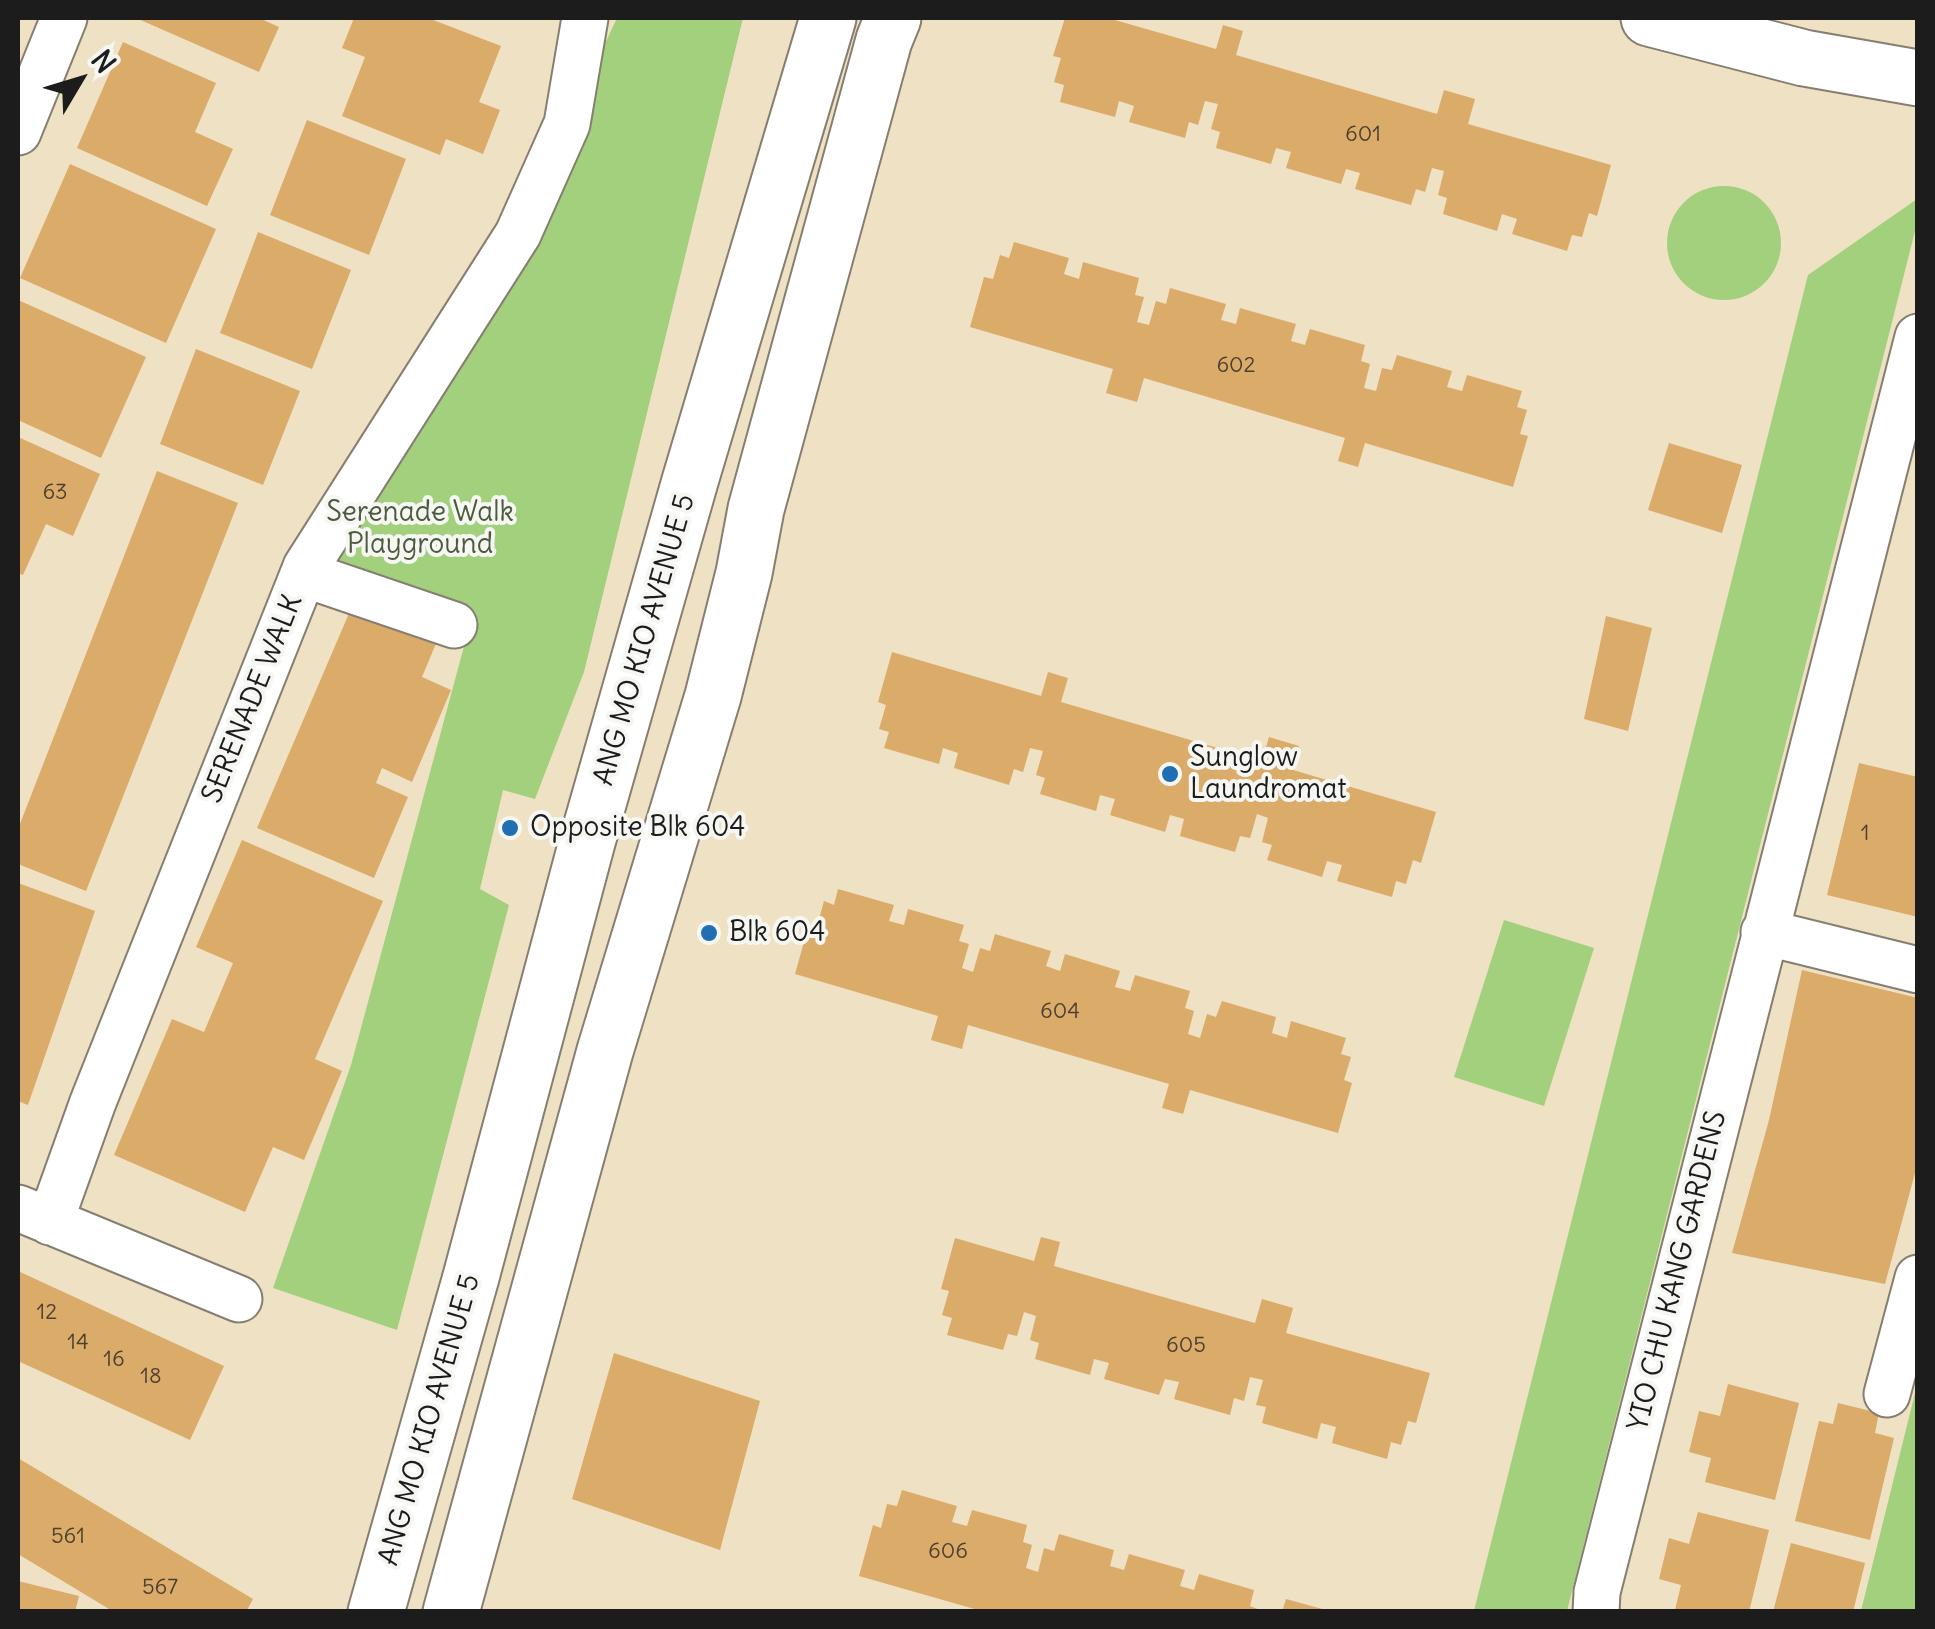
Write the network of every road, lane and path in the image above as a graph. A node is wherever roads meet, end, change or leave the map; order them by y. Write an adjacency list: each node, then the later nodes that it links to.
1 (64, 18): 7 (street)
2 (585, 18): 9 (street, SERENADE WALK)
3 (828, 18): 17 (main road, ANG MO KIO AVENUE 5)
4 (1649, 18): 6 (main road)
5 (893, 25): 18 (main road)
6 (1918, 78)
7 (18, 132)
8 (1918, 336): 11 (street, YIO CHU KANG GARDENS)
9 (304, 574): 10 (street); 13 (street, SERENADE WALK)
10 (454, 625)
11 (1764, 932): 12 (street); 19 (street, YIO CHU KANG GARDENS)
12 (1918, 970)
13 (34, 1215): 15 (street, SERENADE WALK)
14 (1918, 1278): 16 (street)
15 (239, 1299)
16 (1886, 1394)
17 (376, 1612)
18 (451, 1612)
19 (1596, 1612)

